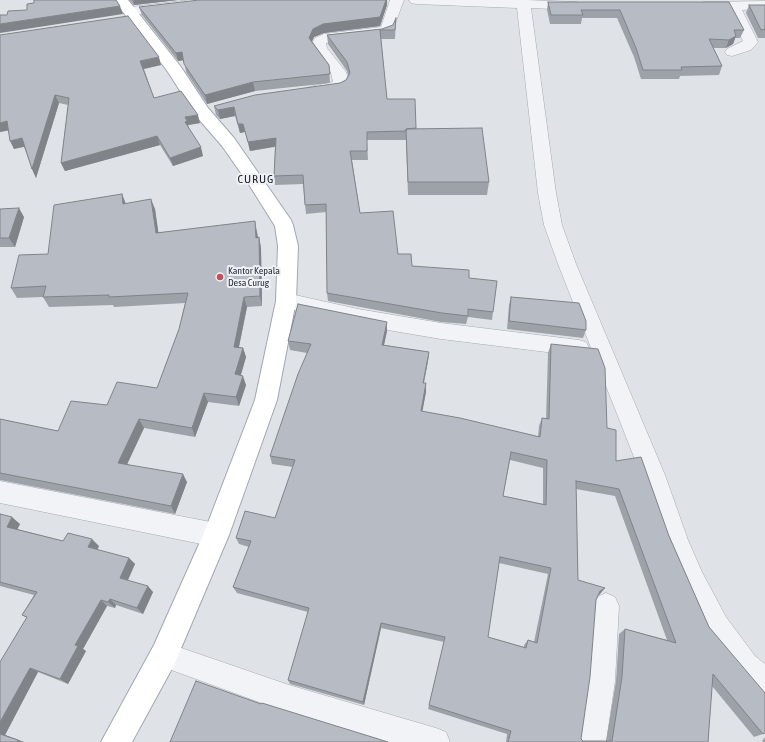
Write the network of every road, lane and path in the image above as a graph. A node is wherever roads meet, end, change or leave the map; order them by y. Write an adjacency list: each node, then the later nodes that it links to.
1 (225, 0): 9 (street)
2 (397, 0): 11 (street)
3 (416, 0): 4 (street)
4 (524, 5): 6 (street); 13 (street)
5 (765, 5): 8 (street)
6 (592, 6)
7 (688, 6): 8 (street)
8 (733, 6): 10 (street)
9 (127, 13): 12 (main road)
10 (732, 52)
11 (301, 92)
12 (286, 301): 13 (street); 15 (main road)
13 (603, 350): 18 (street)
14 (0, 492): 15 (street)
15 (216, 535): 17 (main road)
16 (606, 606): 21 (street)
17 (164, 655): 19 (main road); 20 (street)
18 (765, 682)
19 (116, 742)
20 (436, 742)
21 (592, 742)

